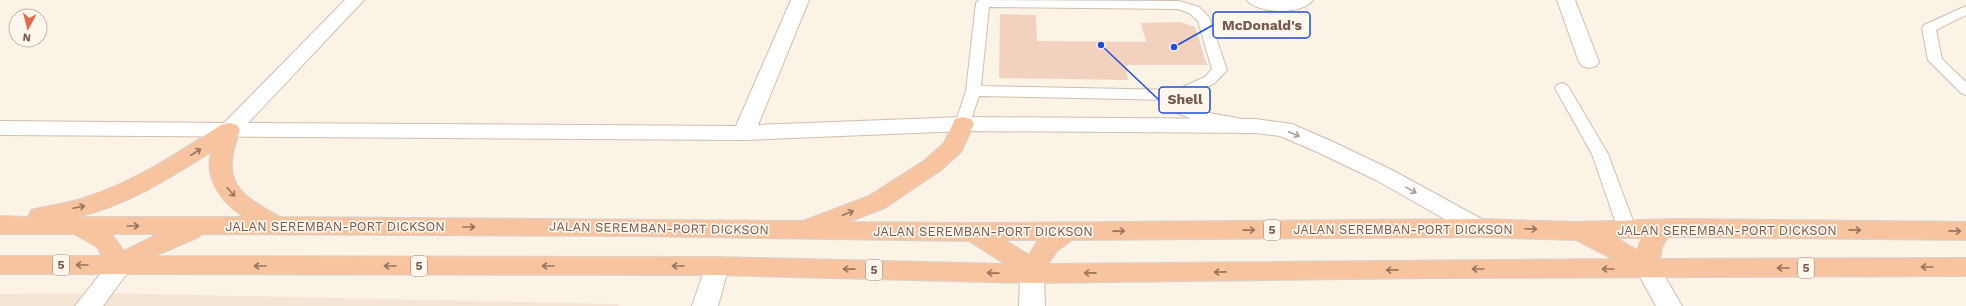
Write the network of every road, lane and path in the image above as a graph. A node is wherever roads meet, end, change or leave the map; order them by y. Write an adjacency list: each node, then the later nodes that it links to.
1 (355, 0): 15 (street)
2 (800, 0): 16 (street)
3 (1256, 0): 4 (street)
4 (1304, 0)
5 (1566, 0): 7 (street)
6 (1966, 10): 9 (lane)
7 (1589, 62)
8 (1562, 88): 23 (lane)
9 (1966, 90)
10 (973, 91): 11 (lane); 11 (lane); 12 (lane)
11 (1178, 95): 13 (lane)
12 (963, 124): 13 (street); 16 (street); 24 (highway, one-way to 12)
13 (1256, 126): 21 (street, one-way to 21)
14 (0, 128): 15 (street)
15 (229, 130): 16 (street); 17 (highway, one-way to 15); 20 (highway, one-way to 20)
16 (744, 133)
17 (0, 225): 18 (highway, JALAN SEREMBAN-PORT DICKSON / 5)
18 (80, 226): 19 (highway, JALAN SEREMBAN-PORT DICKSON / 5, one-way to 19); 30 (highway)
19 (206, 226): 20 (highway, JALAN SEREMBAN-PORT DICKSON / 5); 30 (highway)
20 (277, 226): 24 (highway, JALAN SEREMBAN-PORT DICKSON / 5, one-way to 24)
21 (1478, 228): 25 (highway, JALAN SEREMBAN-PORT DICKSON / 5, one-way to 25); 28 (highway, JALAN SEREMBAN-PORT DICKSON / 5, one-way to 21)
22 (1676, 228): 23 (highway, JALAN SEREMBAN-PORT DICKSON / 5); 26 (highway, JALAN SEREMBAN-PORT DICKSON / 5, one-way to 26); 33 (highway)
23 (1626, 229): 25 (highway, JALAN SEREMBAN-PORT DICKSON / 5)
24 (798, 230): 27 (highway, JALAN SEREMBAN-PORT DICKSON / 5)
25 (1576, 230): 33 (highway)
26 (1966, 231)
27 (974, 232): 28 (highway, JALAN SEREMBAN-PORT DICKSON / 5); 34 (highway)
28 (1066, 232): 34 (highway)
29 (0, 266): 30 (highway, 5, one-way to 29)
30 (121, 266): 31 (highway, 5, one-way to 30); 35 (street)
31 (717, 266): 34 (highway, 5, one-way to 31); 36 (street)
32 (1966, 267): 33 (highway, 5, one-way to 33)
33 (1647, 268): 34 (highway, 5, one-way to 34); 38 (street)
34 (1032, 274): 37 (street)
35 (88, 306)
36 (705, 306)
37 (1032, 306)
38 (1669, 306)

